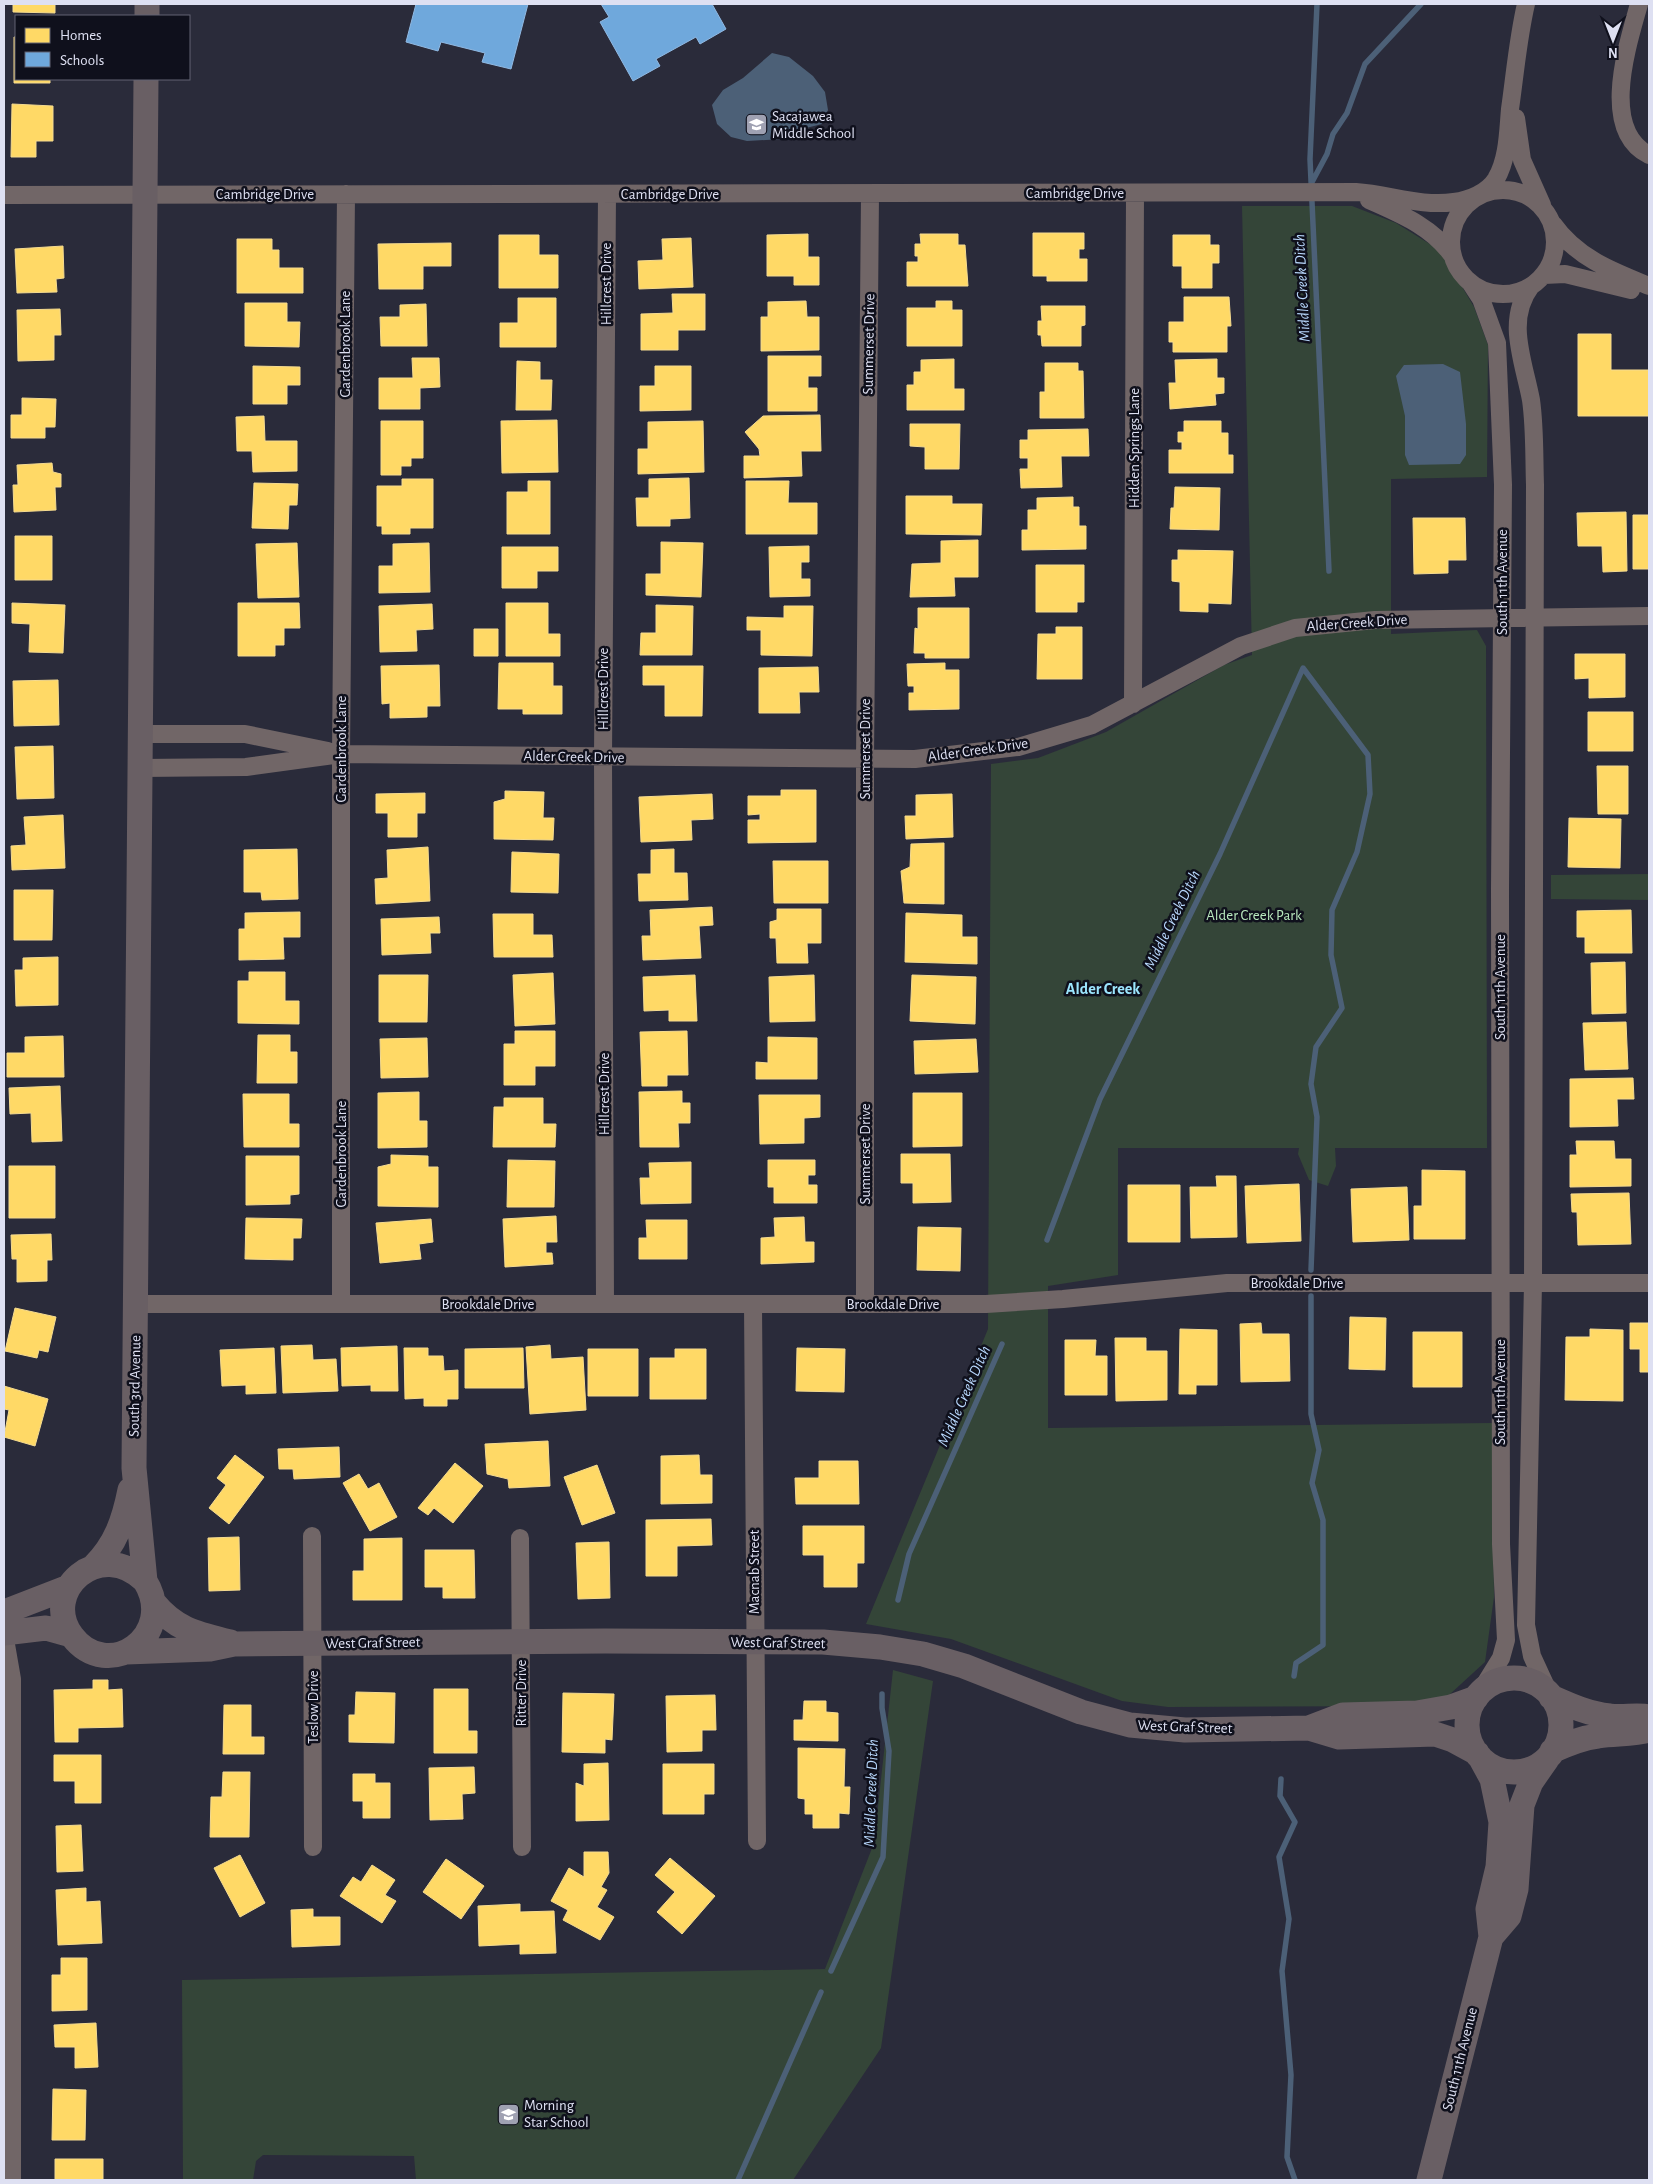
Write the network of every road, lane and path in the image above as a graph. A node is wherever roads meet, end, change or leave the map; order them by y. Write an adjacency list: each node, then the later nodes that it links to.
1 (1526, 4): 3 (street, South 11th Avenue)
2 (1639, 4): 5 (street)
3 (1516, 66): 13 (street, South 11th Avenue); 14 (street, South 11th Avenue)
4 (146, 80): 12 (main road, South 3rd Avenue)
5 (1649, 155)
6 (1135, 193): 7 (street, Cambridge Drive); 10 (street, Cambridge Drive); 24 (street, Hidden Springs Lane)
7 (1337, 193): 13 (street, Cambridge Drive); 16 (street, Cambridge Drive)
8 (346, 194): 9 (street, Cambridge Drive); 12 (street, Cambridge Drive); 26 (street, Gardenbrook Lane)
9 (607, 194): 10 (street, Cambridge Drive); 27 (street, Hillcrest Drive)
10 (870, 194): 28 (street, Summerset Drive)
11 (4, 195): 12 (street, Cambridge Drive)
12 (146, 195): 25 (main road, South 3rd Avenue)
13 (1476, 196): 14 (street, South 11th Avenue); 16 (street, South 11th Avenue)
14 (1543, 207): 15 (street, South 11th Avenue)
15 (1552, 223): 17 (street, South 11th Avenue); 19 (street)
16 (1452, 255): 18 (street, South 11th Avenue)
17 (1538, 280): 18 (street, South 11th Avenue); 20 (street); 22 (street, South 11th Avenue)
18 (1470, 282): 23 (street, South 11th Avenue)
19 (1649, 286)
20 (1649, 295)
21 (1649, 616): 22 (street, Alder Creek Drive)
22 (1535, 617): 23 (street, Alder Creek Drive); 31 (street, South 11th Avenue)
23 (1502, 618): 24 (street, Alder Creek Drive); 30 (street, South 11th Avenue)
24 (1134, 704): 28 (street, Alder Creek Drive)
25 (141, 734): 26 (street, Alder Creek Drive); 29 (main road, South 3rd Avenue)
26 (341, 754): 27 (street, Alder Creek Drive); 29 (street, Alder Creek Drive); 34 (street, Gardenbrook Lane)
27 (602, 758): 28 (street, Alder Creek Drive); 35 (street, Hillcrest Drive)
28 (865, 759): 37 (street, Summerset Drive)
29 (140, 768): 33 (main road, South 3rd Avenue)
30 (1500, 1283): 31 (street, Brookdale Drive); 37 (street, Brookdale Drive); 52 (street, South 11th Avenue)
31 (1533, 1283): 32 (street, Brookdale Drive); 53 (street, South 11th Avenue)
32 (1649, 1283)
33 (135, 1304): 34 (street, Brookdale Drive); 38 (main road, South 3rd Avenue)
34 (341, 1304): 35 (street, Brookdale Drive)
35 (605, 1304): 36 (street, Brookdale Drive)
36 (752, 1304): 37 (street, Brookdale Drive); 48 (street, Macnab Street)
37 (865, 1304)
38 (134, 1468): 41 (main road, South 3rd Avenue); 43 (main road, South 3rd Avenue)
39 (312, 1536): 49 (street, Teslow Drive)
40 (520, 1538): 47 (street, Ritter Drive)
41 (94, 1566): 42 (main road); 43 (main road)
42 (69, 1587): 44 (main road); 46 (main road)
43 (150, 1592): 50 (main road, West Graf Street); 51 (main road)
44 (4, 1612)
45 (4, 1633): 46 (main road); 63 (street)
46 (71, 1635): 51 (main road)
47 (521, 1640): 48 (main road, West Graf Street); 49 (main road, West Graf Street); 61 (street, Ritter Drive)
48 (755, 1642): 55 (main road, West Graf Street); 59 (street, Macnab Street)
49 (313, 1643): 50 (main road, West Graf Street); 60 (street, Teslow Drive)
50 (234, 1644): 51 (main road, West Graf Street)
51 (126, 1652)
52 (1478, 1695): 53 (main road, West Graf Street); 55 (main road, West Graf Street); 58 (main road)
53 (1550, 1695): 54 (main road, West Graf Street); 57 (main road)
54 (1649, 1717)
55 (1309, 1728): 58 (main road, West Graf Street)
56 (1649, 1730): 57 (main road, West Graf Street)
57 (1551, 1754): 58 (main road, West Graf Street); 62 (main road, South 11th Avenue)
58 (1478, 1755): 62 (main road, South 11th Avenue)
59 (756, 1841)
60 (313, 1847)
61 (522, 1847)
62 (1491, 1937): 64 (main road, South 11th Avenue)
63 (12, 2180)
64 (1429, 2180)

